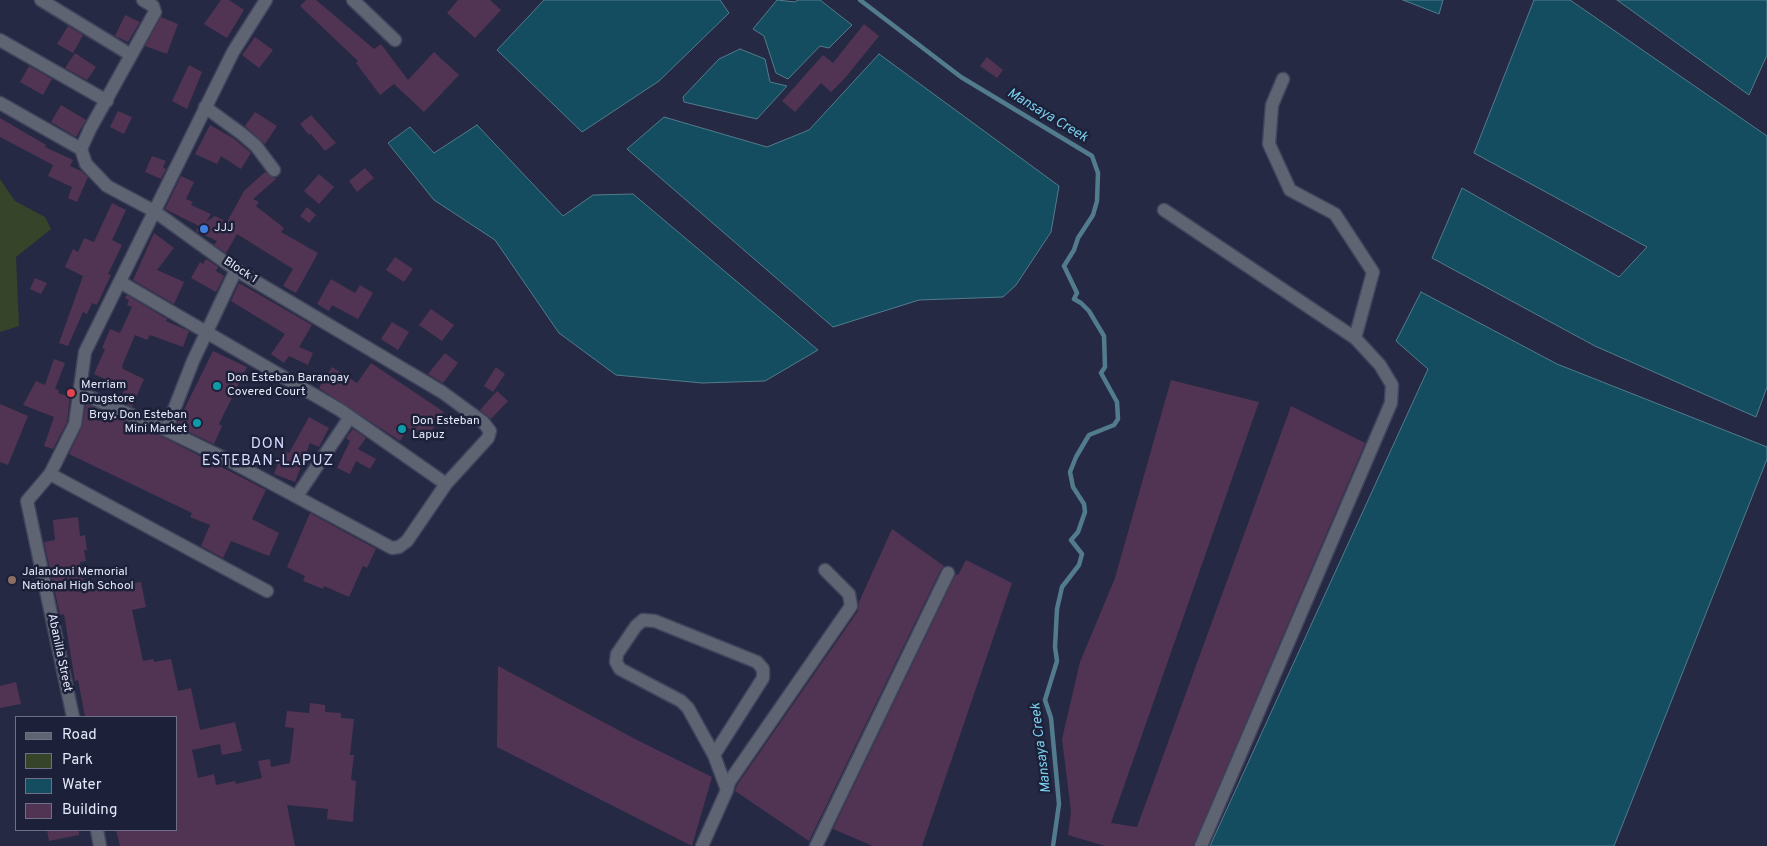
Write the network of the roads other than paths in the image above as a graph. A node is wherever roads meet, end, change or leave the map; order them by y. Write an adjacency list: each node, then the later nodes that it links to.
1 (41, 0): 7 (street)
2 (143, 0): 7 (street)
3 (266, 0): 11 (street)
4 (353, 0): 6 (street)
5 (0, 40): 9 (street)
6 (395, 40)
7 (131, 55): 9 (street)
8 (1283, 79): 19 (street)
9 (107, 101): 12 (street)
10 (0, 103): 12 (street)
11 (205, 107): 13 (street); 15 (street)
12 (81, 149): 15 (street, Block 1)
13 (274, 170)
14 (1164, 210): 19 (street)
15 (154, 211): 16 (street, Block 1); 17 (street)
16 (236, 270): 18 (street); 24 (street, Block 1)
17 (120, 282): 18 (street); 20 (street)
18 (206, 331): 21 (street); 22 (street)
19 (1355, 338): 36 (street)
20 (80, 393): 22 (street); 23 (street)
21 (350, 417): 24 (street); 25 (street)
22 (166, 430): 25 (street)
23 (50, 474): 28 (street); 29 (street, Abanilla Street)
24 (446, 484): 25 (street)
25 (297, 496)
26 (825, 570): 31 (street)
27 (948, 572): 35 (street)
28 (266, 591)
29 (73, 716)
30 (714, 755): 30 (street); 31 (street)
31 (727, 790): 34 (street)
32 (97, 831): 33 (street)
33 (100, 846)
34 (702, 846)
35 (816, 846)
36 (1201, 846)

